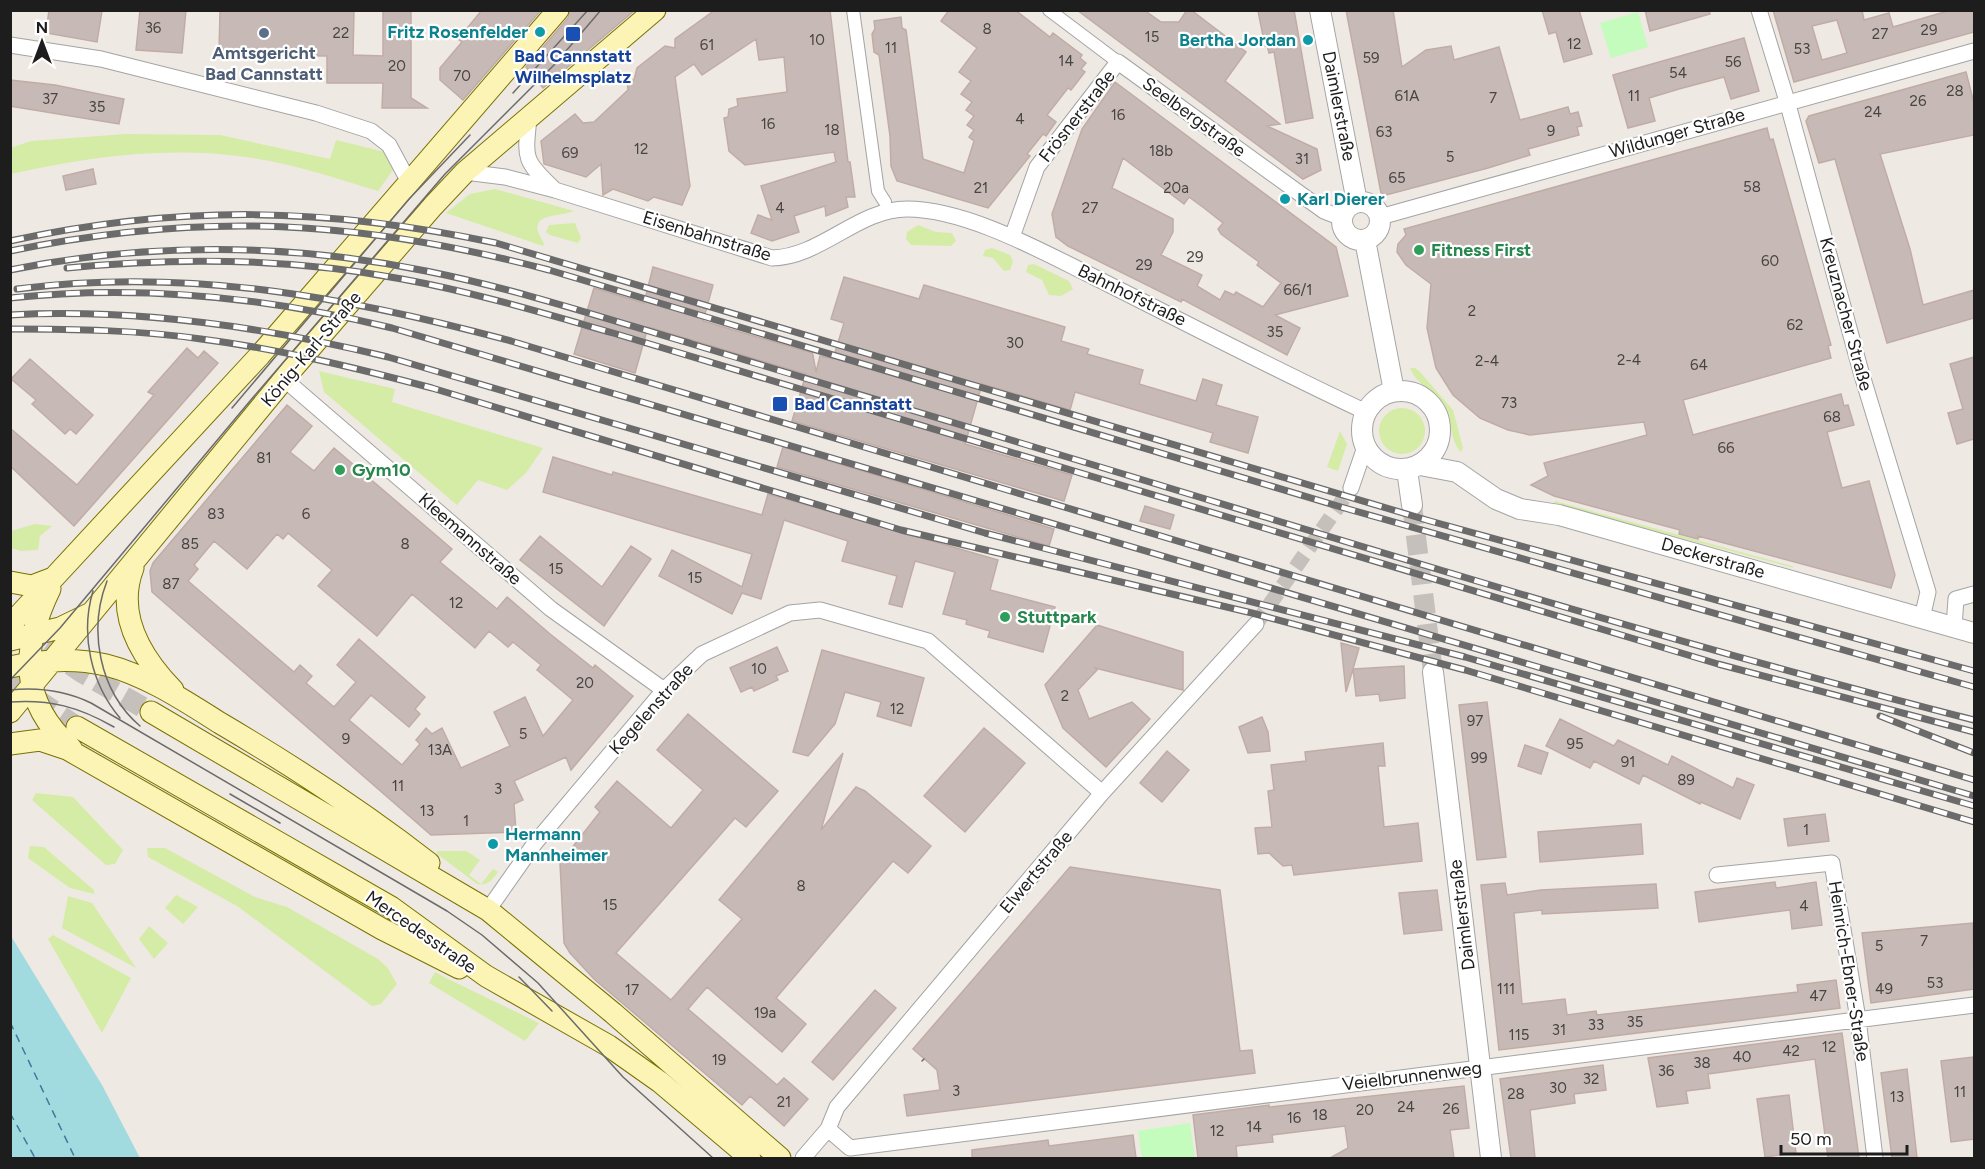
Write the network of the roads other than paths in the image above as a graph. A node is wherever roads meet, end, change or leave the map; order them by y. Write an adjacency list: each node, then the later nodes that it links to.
1 (558, 10): 13 (main road, König-Karl-Straße)
2 (853, 10): 16 (street)
3 (1049, 10): 9 (street, Seelbergstraße)
4 (1320, 10): 15 (street, Daimlerstraße)
5 (1759, 10): 10 (street, Kreuznacher Straße)
6 (650, 15): 11 (main road, König-Karl-Straße)
7 (10, 45): 13 (street)
8 (1974, 51): 10 (street, Wildunger Straße)
9 (1118, 62): 18 (street, Seelbergstraße); 19 (street, Frösnerstraße)
10 (1787, 101): 17 (street, Wildunger Straße); 35 (street, Kreuznacher Straße)
11 (529, 118): 12 (main road, König-Karl-Straße); 14 (street, Eisenbahnstraße)
12 (465, 172): 14 (street, Eisenbahnstraße); 21 (main road, König-Karl-Straße)
13 (409, 182): 31 (main road, König-Karl-Straße)
14 (555, 190): 16 (street, Eisenbahnstraße)
15 (1357, 202): 17 (street); 18 (street)
16 (887, 207): 19 (street, Bahnhofstraße)
17 (1380, 217): 20 (street)
18 (1342, 218): 20 (street)
19 (1012, 237): 23 (street, Bahnhofstraße)
20 (1365, 240): 22 (street)
21 (284, 379): 30 (main road, König-Karl-Straße); 45 (street, Kleemannstraße)
22 (1394, 391): 23 (street); 24 (street)
23 (1366, 412): 25 (street)
24 (1441, 434): 26 (street); 27 (street)
25 (1365, 447): 26 (street); 28 (street)
26 (1414, 467): 27 (street, Deckerstraße); 29 (street)
27 (1457, 472): 35 (street, Deckerstraße)
28 (1351, 488)
29 (1413, 505)
30 (136, 560): 34 (main road, König-Karl-Straße); 47 (main road)
31 (62, 570): 32 (main road); 37 (main road, König-Karl-Straße); 39 (main road)
32 (10, 582)
33 (1974, 594): 38 (street)
34 (96, 610): 39 (main road); 42 (main road, König-Karl-Straße)
35 (1922, 618): 38 (street, Deckerstraße)
36 (1256, 624): 52 (street, Elwertstraße)
37 (10, 625)
38 (1954, 627): 40 (street, Deckerstraße)
39 (37, 631): 41 (main road); 43 (main road)
40 (1974, 633)
41 (10, 640)
42 (54, 661): 43 (main road); 46 (main road, König-Karl-Straße); 47 (main road)
43 (19, 665): 46 (main road)
44 (1433, 672): 58 (street, Daimlerstraße)
45 (664, 690): 52 (street, Kegelenstraße); 54 (street, Kegelenstraße)
46 (20, 701): 51 (main road)
47 (187, 702): 54 (main road)
48 (151, 712): 54 (main road)
49 (77, 727): 55 (main road, Mercedesstraße)
50 (10, 744): 51 (main road)
51 (83, 758): 55 (main road)
52 (1102, 793): 59 (street, Elwertstraße)
53 (1717, 875): 57 (street, Heinrich-Ebner-Straße)
54 (488, 910): 62 (main road)
55 (486, 976): 61 (main road, Mercedesstraße)
56 (1974, 1005): 57 (street, Veielbrunnenweg)
57 (1858, 1019): 58 (street, Veielbrunnenweg); 65 (street, Heinrich-Ebner-Straße)
58 (1480, 1067): 60 (street, Veielbrunnenweg); 64 (street, Daimlerstraße)
59 (828, 1129): 60 (street); 63 (street, Elwertstraße)
60 (845, 1153)
61 (750, 1158)
62 (780, 1158)
63 (803, 1158)
64 (1491, 1158)
65 (1875, 1158)

